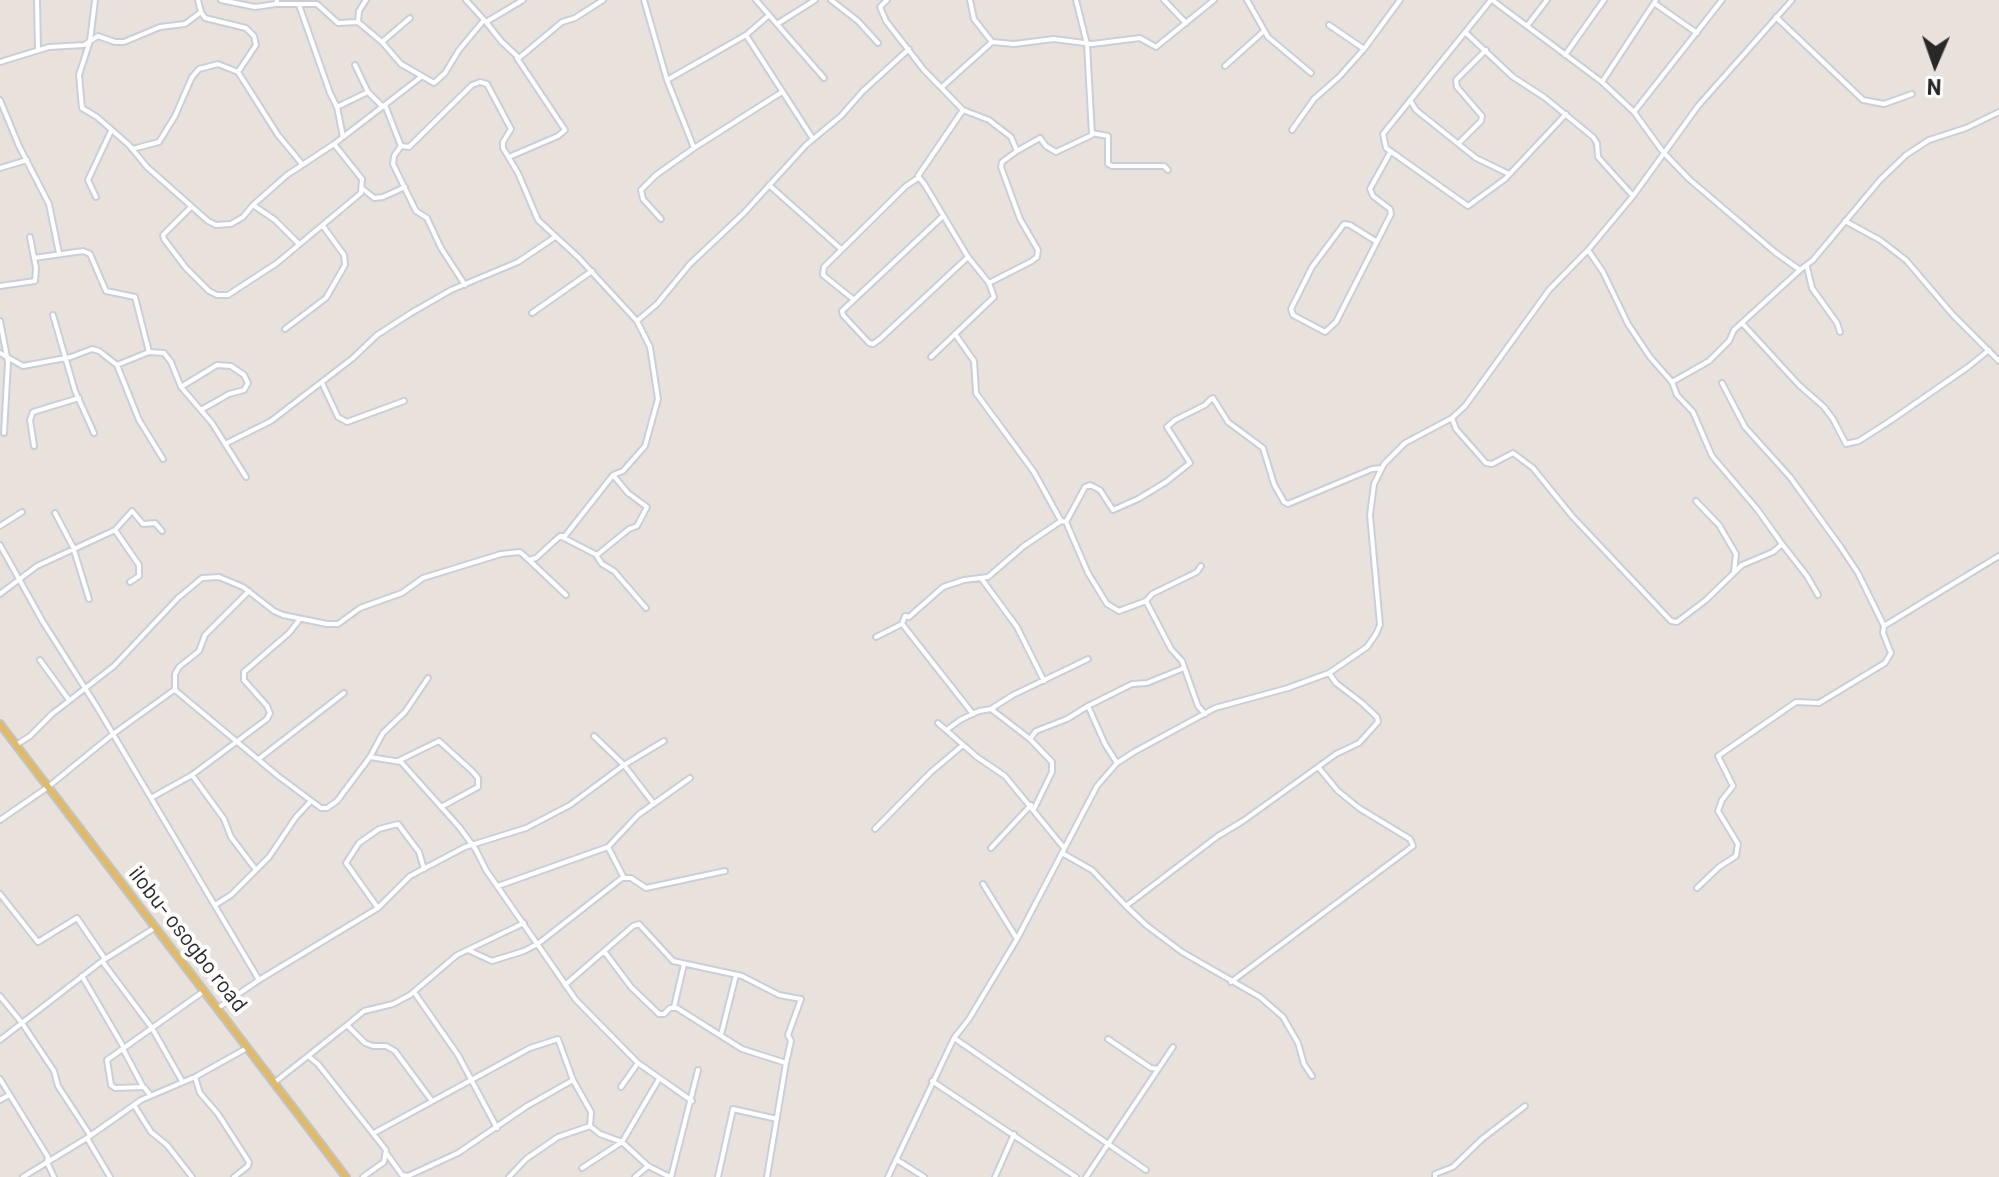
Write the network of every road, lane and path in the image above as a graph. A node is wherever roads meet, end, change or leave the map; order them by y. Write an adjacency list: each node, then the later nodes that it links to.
1 (37, 0): 50 (street)
2 (95, 0): 43 (street)
3 (198, 0): 29 (street)
4 (221, 0): 25 (street)
5 (366, 0): 34 (street)
6 (466, 0): 33 (street)
7 (523, 0): 33 (street)
8 (603, 0): 53 (street)
9 (644, 0): 61 (street)
10 (756, 0): 30 (street)
11 (815, 0): 36 (street)
12 (831, 0): 46 (street)
13 (887, 0): 48 (street)
14 (970, 0): 45 (street)
15 (1076, 0): 47 (street)
16 (1164, 0): 35 (street)
17 (1214, 0): 35 (street)
18 (1247, 0): 39 (street)
19 (1400, 0): 49 (street)
20 (1491, 0): 38 (street); 40 (street)
21 (1547, 0): 38 (street)
22 (1604, 0): 52 (street)
23 (1722, 0): 41 (street)
24 (1792, 0): 31 (street)
25 (276, 2): 28 (street)
26 (312, 2): 28 (street); 34 (street)
27 (1655, 2): 41 (street); 62 (street)
28 (299, 5): 70 (street)
29 (201, 12): 43 (street); 57 (street)
30 (768, 16): 36 (street); 42 (street)
31 (1776, 17): 66 (street); 87 (street)
32 (410, 18): 44 (street)
33 (485, 21): 53 (street); 59 (street)
34 (358, 22): 44 (street)
35 (1186, 23): 47 (street)
36 (777, 24): 60 (street)
37 (1329, 25): 49 (street)
38 (1527, 26): 52 (street)
39 (1264, 31): 56 (street); 58 (street)
40 (1465, 32): 51 (street); 68 (street)
41 (1697, 33): 72 (street)
42 (746, 35): 61 (street); 65 (street)
43 (90, 41): 50 (street); 76 (street)
44 (382, 42): 59 (street)
45 (992, 42): 47 (street); 63 (street)
46 (878, 43)
47 (1087, 44): 77 (street)
48 (909, 49): 63 (street); 79 (street)
49 (1364, 49): 75 (street)
50 (38, 50): 54 (street)
51 (1486, 50): 74 (street); 81 (street)
52 (1565, 55): 62 (street)
53 (517, 58): 88 (street)
54 (0, 62)
55 (355, 65): 64 (street)
56 (1225, 66)
57 (238, 72): 84 (street); 90 (street)
58 (1311, 73)
59 (421, 77): 69 (street)
60 (824, 78)
61 (667, 80): 83 (street)
62 (1602, 82): 72 (street)
63 (942, 87): 71 (street)
64 (368, 92): 69 (street); 70 (street)
65 (782, 92): 79 (street); 83 (street)
66 (1912, 94)
67 (0, 100): 89 (street)
68 (1410, 100): 81 (street); 86 (street)
69 (384, 106): 78 (street); 82 (street)
70 (337, 107): 78 (street)
71 (963, 110): 85 (street); 94 (street)
72 (1634, 112): 87 (street)
73 (1999, 112): 104 (street)
74 (1566, 114): 93 (street); 98 (street)
75 (1292, 130)
76 (111, 131): 84 (street); 99 (street)
77 (1092, 133): 85 (street); 92 (street)
78 (343, 137): 80 (street)
79 (813, 139): 95 (street)
80 (334, 144): 90 (street); 97 (street)
81 (1458, 144): 93 (street)
82 (401, 146): 88 (street); 96 (street)
83 (694, 148): 103 (street)
84 (131, 149): 101 (street)
85 (1017, 151): 118 (street)
86 (1391, 151): 93 (street); 108 (street)
87 (1663, 152): 98 (street); 116 (street)
88 (509, 157): 107 (street)
89 (27, 160): 91 (street); 112 (street)
90 (302, 164): 100 (street)
91 (0, 168)
92 (1168, 170)
93 (1510, 174)
94 (918, 178): 102 (street); 110 (street)
95 (769, 185): 110 (street); 125 (street)
96 (405, 187): 97 (street); 119 (street)
97 (363, 189): 105 (street)
98 (1633, 196): 111 (street)
99 (96, 197)
100 (253, 205): 101 (street); 109 (street)
101 (191, 207): 109 (street)
102 (943, 216): 113 (street); 121 (street)
103 (661, 219)
104 (1845, 221): 115 (street); 130 (street)
105 (323, 226): 109 (street); 127 (street)
106 (30, 237): 114 (street)
107 (555, 237): 117 (street); 119 (street)
108 (1377, 242): 108 (street)
109 (298, 243)
110 (841, 249): 121 (street)
111 (1588, 250): 138 (street); 145 (street)
112 (59, 253): 114 (street); 131 (street)
113 (968, 257): 118 (street); 121 (street)
114 (34, 258): 120 (street)
115 (1806, 267): 116 (street); 128 (street)
116 (1800, 270): 126 (street)
117 (592, 271): 122 (street); 125 (street)
118 (989, 283): 129 (street)
119 (465, 285): 139 (street)
120 (0, 286)
121 (853, 299)
122 (532, 313)
123 (53, 315): 135 (street)
124 (0, 321): 133 (street)
125 (637, 321): 152 (street)
126 (1742, 323): 130 (street); 138 (street)
127 (285, 329)
128 (1840, 332)
129 (955, 334): 134 (street); 157 (street)
130 (1989, 350): 136 (street)
131 (149, 352): 137 (street); 141 (street)
132 (0, 353): 133 (street)
133 (7, 356): 135 (street); 146 (street)
134 (931, 357)
135 (67, 358): 137 (street); 142 (street)
136 (1999, 361)
137 (117, 365): 150 (street)
138 (1672, 382): 162 (street)
139 (322, 383): 143 (street); 148 (street)
140 (1722, 383): 182 (street)
141 (181, 387): 144 (street); 144 (street)
142 (79, 398): 147 (street); 149 (street)
143 (404, 401)
144 (201, 410): 148 (street)
145 (1452, 418): 151 (street); 169 (street)
146 (4, 433)
147 (94, 433)
148 (225, 444): 153 (street)
149 (34, 446)
150 (163, 459)
151 (1382, 468): 157 (street); 187 (street)
152 (613, 475): 161 (street); 165 (street)
153 (246, 477)
154 (1696, 501): 169 (street)
155 (22, 512): 158 (street)
156 (55, 513): 164 (street)
157 (1064, 522): 171 (street); 178 (street)
158 (0, 526)
159 (115, 530): 160 (street); 164 (street); 172 (street)
160 (162, 531)
161 (560, 536): 165 (street); 167 (street)
162 (1782, 544): 169 (street); 176 (street)
163 (0, 545): 170 (street)
164 (73, 547): 170 (street); 177 (street)
165 (596, 555): 179 (street)
166 (1999, 556): 182 (street)
167 (529, 560): 175 (street); 180 (street)
168 (1201, 566): 178 (street)
169 (1734, 571)
170 (20, 578): 174 (street); 190 (street)
171 (981, 578): 181 (street); 189 (street)
172 (130, 582)
173 (249, 591): 180 (street); 190 (street); 191 (street)
174 (0, 594)
175 (566, 595)
176 (1818, 595)
177 (89, 599)
178 (1146, 601): 186 (street)
179 (646, 608)
180 (300, 619): 204 (street)
181 (902, 624): 183 (street); 196 (street)
182 (1884, 626): 234 (street)
183 (876, 637)
184 (1088, 659): 189 (street)
185 (40, 660): 193 (street)
186 (1184, 668): 194 (street); 197 (street)
187 (1329, 673): 197 (street); 213 (street)
188 (428, 678): 208 (street)
189 (1044, 681): 195 (street)
190 (86, 688): 193 (street); 201 (street)
191 (175, 690): 201 (street); 204 (street)
192 (344, 693): 209 (street)
193 (69, 700): 206 (street)
194 (1088, 706): 203 (street); 211 (street)
195 (991, 709): 196 (street); 203 (street)
196 (973, 714): 200 (street)
197 (1205, 714): 211 (street)
198 (938, 723): 200 (street)
199 (0, 724): 206 (main road, ilobu- osogbo road)
200 (948, 730): 207 (street)
201 (113, 734): 216 (street); 217 (street)
202 (594, 736): 212 (street)
203 (1030, 739): 221 (street)
204 (239, 741): 209 (street); 214 (street)
205 (664, 741): 212 (street)
206 (16, 745): 216 (main road, ilobu- osogbo road)
207 (963, 745): 221 (street); 223 (street)
208 (370, 757): 210 (street); 218 (street)
209 (260, 758): 218 (street)
210 (398, 761): 220 (street); 220 (street)
211 (1117, 763): 227 (street)
212 (624, 765): 219 (street); 224 (street)
213 (1319, 768): 237 (street); 250 (street)
214 (192, 775): 217 (street); 229 (street)
215 (690, 778): 219 (street)
216 (48, 787): 222 (street); 240 (main road, ilobu- osogbo road)
217 (151, 798): 236 (street)
218 (311, 801): 229 (street)
219 (654, 804): 225 (street)
220 (441, 807): 224 (street)
221 (1032, 807): 226 (street); 227 (street)
222 (0, 820)
223 (875, 829)
224 (472, 846): 228 (street); 233 (street)
225 (608, 847): 231 (street); 233 (street)
226 (991, 848)
227 (1063, 850): 237 (street); 241 (street)
228 (424, 869): 238 (street); 238 (street)
229 (256, 870): 236 (street)
230 (725, 871): 231 (street)
231 (624, 878): 242 (street)
232 (983, 884): 241 (street)
233 (498, 886): 239 (street)
234 (1697, 888)
235 (0, 894): 245 (street)
236 (215, 905): 249 (street)
237 (1126, 906): 250 (street)
238 (378, 908): 249 (street)
239 (524, 923): 242 (street); 243 (street)
240 (156, 927): 245 (street); 252 (main road, ilobu- osogbo road)
241 (1017, 939): 261 (street)
242 (539, 943): 243 (street); 251 (street)
243 (468, 950): 253 (street)
244 (604, 951): 246 (street); 251 (street); 255 (street)
245 (104, 960): 248 (street); 259 (street)
246 (684, 964): 247 (street); 255 (street)
247 (736, 975): 260 (street); 269 (street)
248 (82, 976): 257 (street); 266 (street)
249 (259, 980): 256 (street)
250 (1231, 982): 272 (street)
251 (565, 985): 268 (street)
252 (204, 990): 256 (main road, ilobu- osogbo road); 259 (street)
253 (414, 992): 258 (street); 276 (street)
254 (0, 996): 257 (street)
255 (674, 1007): 260 (street)
256 (218, 1008): 264 (main road, ilobu- osogbo road)
257 (22, 1023): 263 (street); 295 (street)
258 (347, 1025): 267 (street); 287 (street)
259 (152, 1028): 266 (street); 278 (street)
260 (721, 1035): 269 (street)
261 (954, 1038): 279 (street); 297 (street)
262 (1108, 1039): 270 (street)
263 (0, 1040)
264 (249, 1047): 273 (street); 280 (main road, ilobu- osogbo road)
265 (1173, 1047): 270 (street)
266 (123, 1048): 281 (street); 281 (street)
267 (308, 1056): 280 (street); 293 (street)
268 (638, 1063): 275 (street); 282 (street)
269 (786, 1063): 290 (street)
270 (1158, 1069): 297 (street)
271 (698, 1070): 286 (street)
272 (1312, 1076)
273 (195, 1077): 278 (street); 308 (street)
274 (0, 1079): 283 (street)
275 (659, 1079): 286 (street); 296 (street)
276 (471, 1080): 277 (street); 287 (street); 292 (street)
277 (573, 1080): 291 (street); 292 (street)
278 (182, 1081): 284 (street)
279 (932, 1081): 294 (street); 299 (street)
280 (275, 1082): 309 (main road, ilobu- osogbo road)
281 (144, 1087): 284 (street)
282 (621, 1087)
283 (9, 1095): 285 (street); 300 (street)
284 (150, 1095): 288 (street)
285 (0, 1100)
286 (692, 1101): 313 (street)
287 (433, 1102): 293 (street)
288 (134, 1104): 295 (street); 307 (street)
289 (1525, 1106): 321 (street)
290 (777, 1119): 314 (street); 315 (street)
291 (590, 1126): 296 (street); 311 (street)
292 (497, 1128): 298 (street)
293 (374, 1133): 298 (street)
294 (1014, 1134): 318 (street); 319 (street)
295 (89, 1137): 300 (street); 306 (street)
296 (622, 1142): 301 (street); 302 (street)
297 (1108, 1144): 303 (street); 320 (street)
298 (387, 1154): 310 (street)
299 (897, 1160): 316 (street); 317 (street)
300 (47, 1162): 304 (street); 305 (street)
301 (648, 1166): 312 (street); 313 (street)
302 (582, 1168)
303 (1146, 1170)
304 (23, 1177)
305 (54, 1177)
306 (110, 1177)
307 (192, 1177)
308 (234, 1177)
309 (346, 1177)
310 (363, 1177)
311 (509, 1177)
312 (635, 1177)
313 (670, 1177)
314 (718, 1177)
315 (767, 1177)
316 (888, 1177)
317 (924, 1177)
318 (995, 1177)
319 (1076, 1177)
320 (1086, 1177)
321 (1435, 1177)

